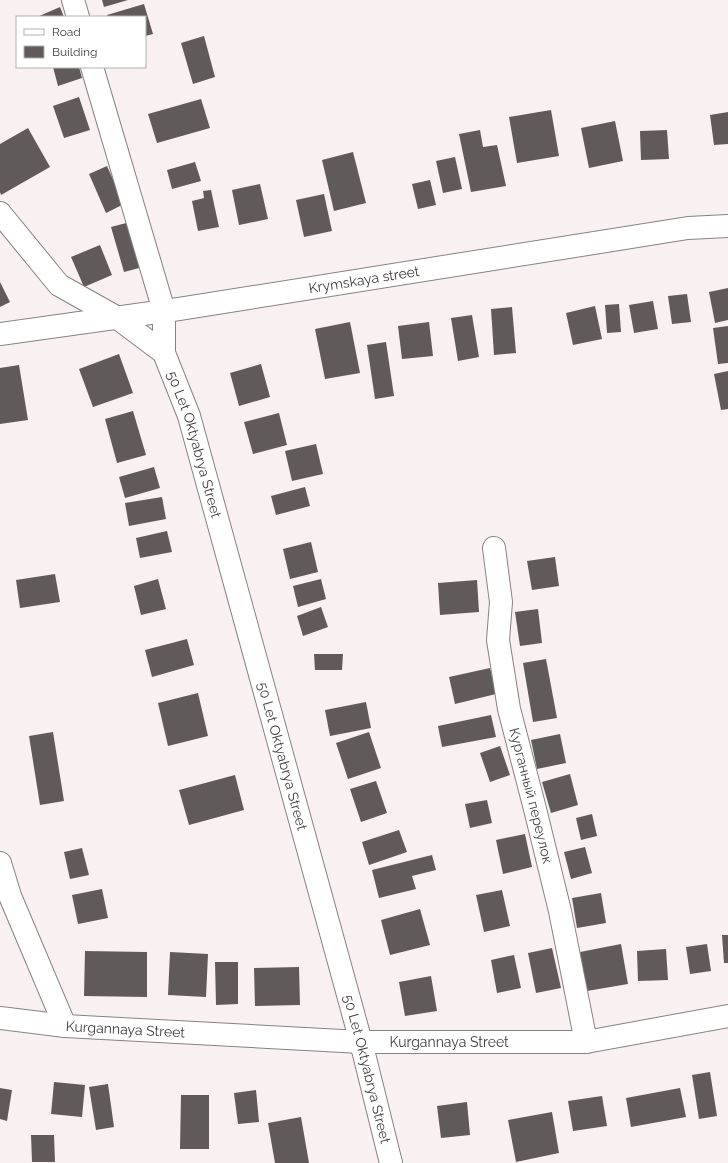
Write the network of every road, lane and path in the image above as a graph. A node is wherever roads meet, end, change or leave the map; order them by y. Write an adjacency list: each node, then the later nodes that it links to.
1 (73, 0): 2 (street)
2 (78, 16)
3 (92, 68): 6 (street, 50 Let Oktyabrya Street)
4 (0, 213): 7 (street, 50 Let Oktyabrya Street)
5 (728, 226): 6 (street, Krymskaya street)
6 (164, 310): 7 (street, Krymskaya street); 9 (street, 50 Let Oktyabrya Street)
7 (116, 317): 8 (street, Krymskaya street); 9 (street, 50 Let Oktyabrya Street)
8 (0, 334)
9 (164, 353): 15 (street, 50 Let Oktyabrya Street)
10 (494, 548): 16 (street, Курганный переулок)
11 (0, 863): 14 (street)
12 (728, 1016): 16 (street, Kurgannaya Street)
13 (0, 1018): 14 (street, Kurgannaya Street)
14 (65, 1026): 15 (street, Kurgannaya Street)
15 (361, 1042): 16 (street, Kurgannaya Street); 17 (street, 50 Let Oktyabrya Street)
16 (586, 1042)
17 (391, 1163)

